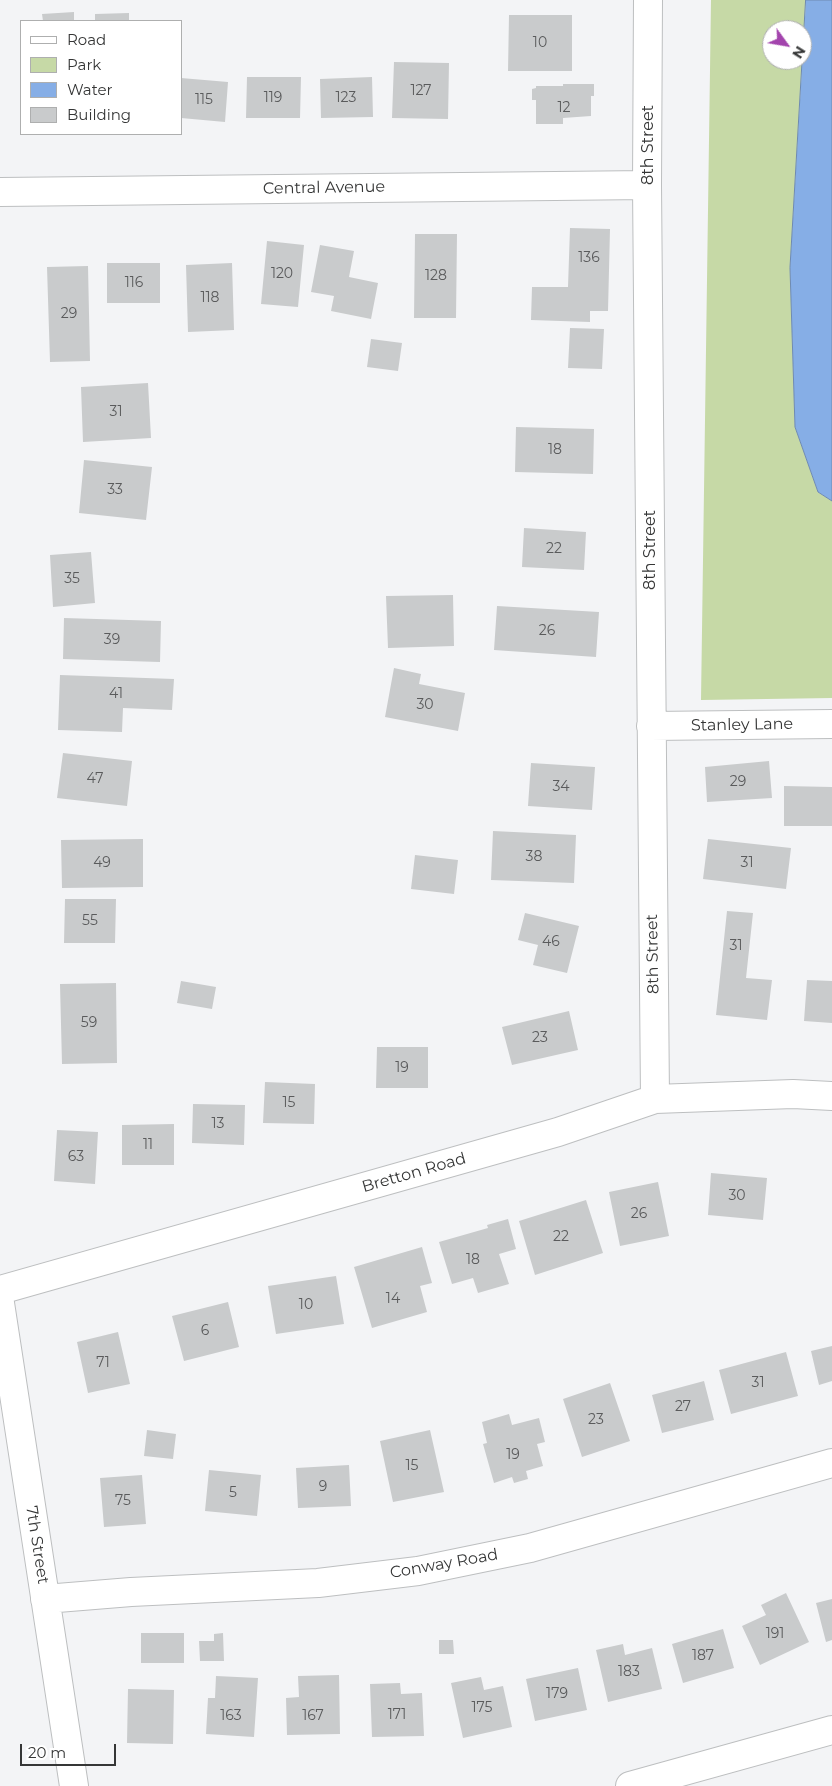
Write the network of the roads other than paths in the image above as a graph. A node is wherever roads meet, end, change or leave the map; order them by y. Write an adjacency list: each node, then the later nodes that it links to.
1 (648, 0): 2 (street, 8th Street)
2 (647, 185): 3 (street, Central Avenue); 5 (street, 8th Street)
3 (0, 192)
4 (832, 724): 5 (street, Stanley Lane)
5 (651, 726): 7 (street, 8th Street)
6 (832, 1096): 7 (street, Bretton Road)
7 (655, 1099): 8 (street, Bretton Road)
8 (0, 1290)
9 (0, 1304): 11 (street, 7th Street)
10 (832, 1463): 11 (street, Conway Road)
11 (45, 1600): 13 (street, 7th Street)
12 (832, 1730): 14 (street)
13 (74, 1786)
14 (630, 1786)

